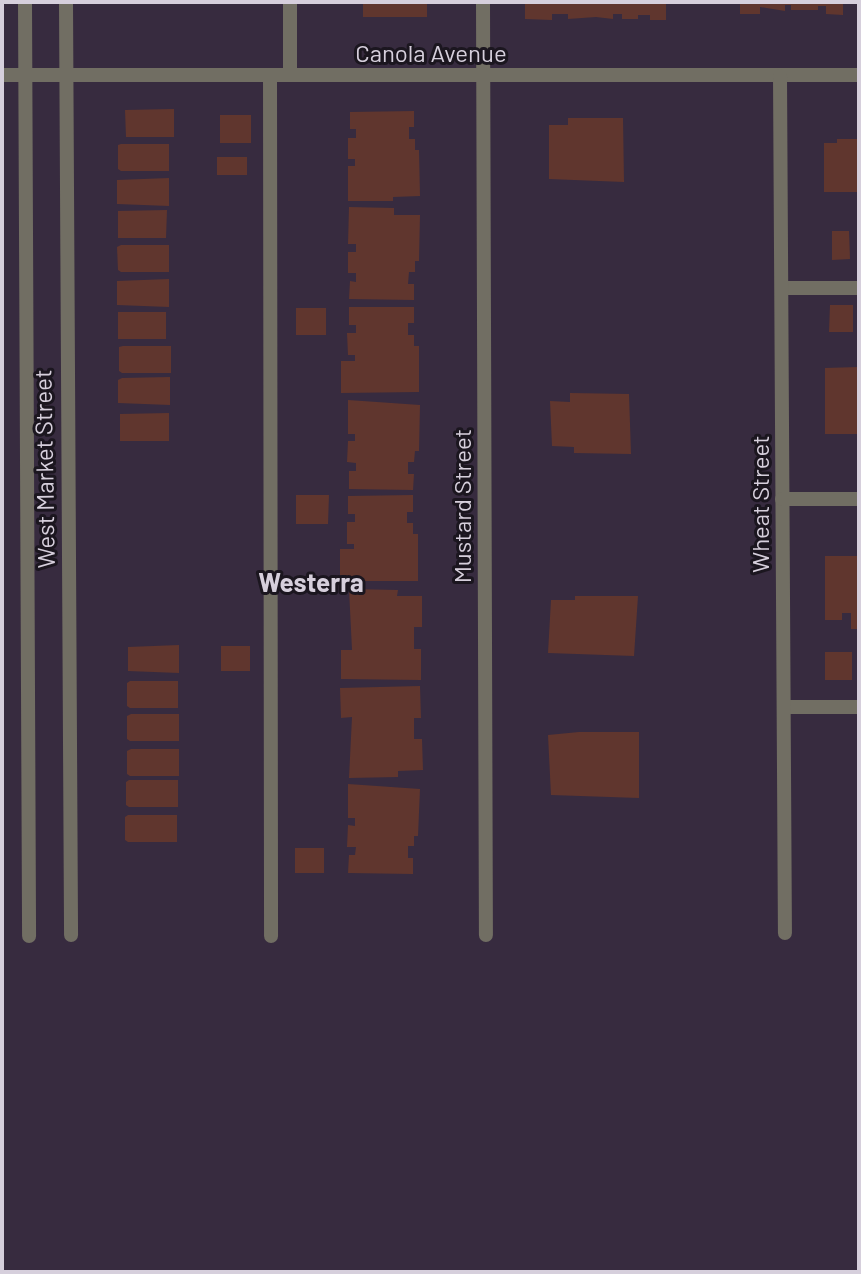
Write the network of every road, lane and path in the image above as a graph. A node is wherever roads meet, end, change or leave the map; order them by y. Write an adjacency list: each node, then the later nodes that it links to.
1 (25, 2): 7 (street, West Market Street)
2 (66, 2): 5 (street, West Market Street)
3 (290, 2): 9 (street)
4 (483, 2): 11 (street, Mustard Street)
5 (65, 74): 7 (street, Canola Avenue); 8 (street, Canola Avenue); 20 (street, West Market Street)
6 (2, 75): 7 (street, Canola Avenue)
7 (26, 75): 22 (street, West Market Street)
8 (270, 75): 9 (street, Canola Avenue); 23 (street)
9 (290, 75): 11 (street, Canola Avenue)
10 (859, 75): 12 (street, Canola Avenue)
11 (485, 76): 12 (street, Canola Avenue); 21 (street, Mustard Street)
12 (780, 76): 13 (street, Wheat Street)
13 (782, 288): 14 (street); 15 (street, Wheat Street)
14 (859, 288)
15 (782, 499): 16 (street); 18 (street, Wheat Street)
16 (859, 499)
17 (859, 706): 18 (street)
18 (784, 707): 19 (street, Wheat Street)
19 (785, 933)
20 (71, 935)
21 (486, 935)
22 (29, 936)
23 (271, 936)

